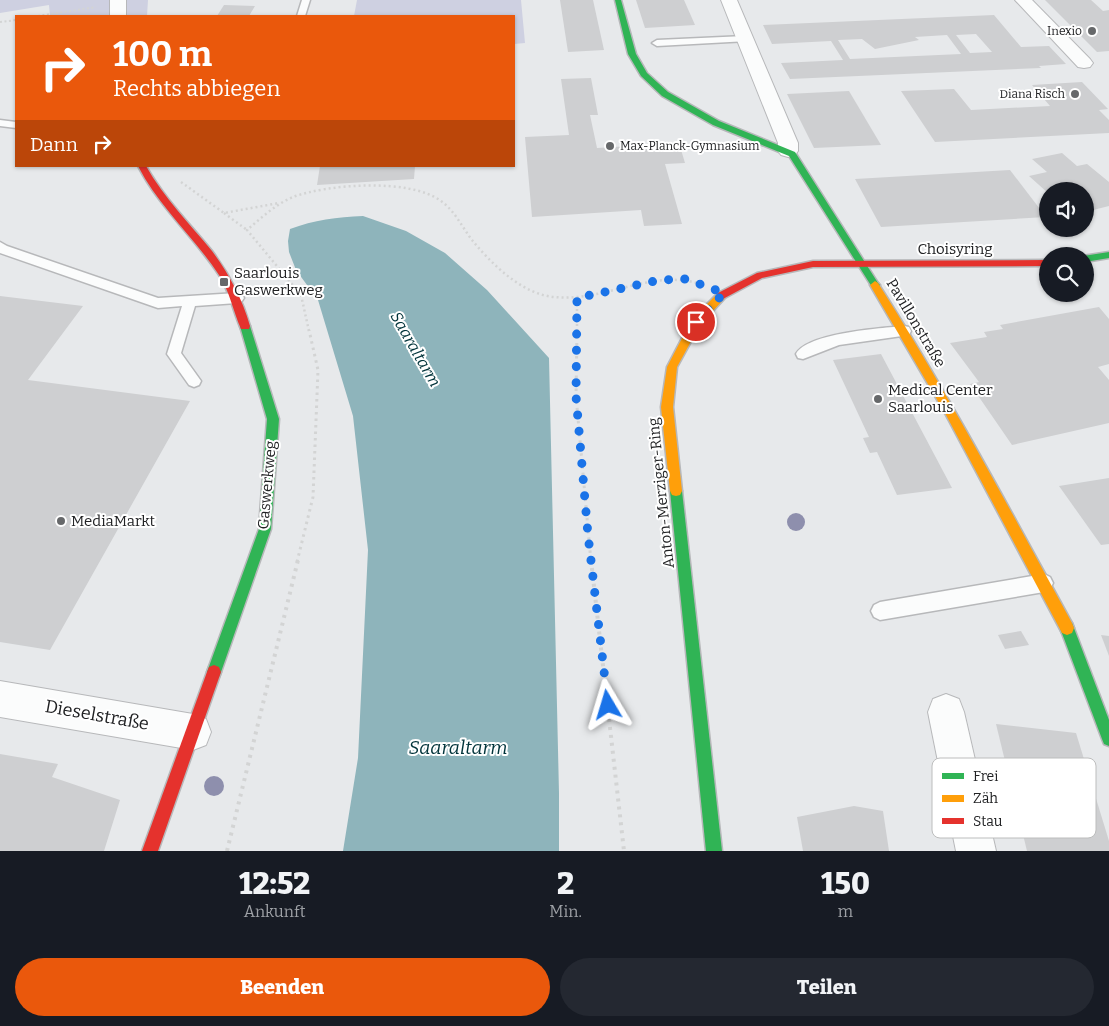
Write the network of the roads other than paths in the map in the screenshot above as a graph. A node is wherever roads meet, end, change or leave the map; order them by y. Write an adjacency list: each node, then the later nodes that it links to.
1 (306, 0): 5 (lane)
2 (618, 0): 11 (street)
3 (729, 0): 6 (street)
4 (1023, 0): 8 (street)
5 (301, 15)
6 (745, 39): 7 (lane); 11 (street)
7 (658, 43)
8 (1084, 63)
9 (0, 123): 10 (lane)
10 (15, 124)
11 (788, 151): 17 (street, Pavillonstraße)
12 (142, 167): 18 (street, Gaswerkweg)
13 (0, 246): 19 (lane)
14 (1109, 255): 15 (street)
15 (1094, 258)
16 (1039, 262): 17 (street, Choisyring)
17 (863, 264): 20 (street, Pavillonstraße); 32 (street, Anton-Merziger-Ring)
18 (237, 298): 19 (lane); 28 (street, Gaswerkweg)
19 (190, 301): 22 (lane)
20 (904, 331): 21 (lane); 23 (street, Pavillonstraße)
21 (804, 354)
22 (194, 381)
23 (1044, 583): 24 (lane); 27 (street, Pavillonstraße)
24 (880, 611)
25 (0, 699): 28 (street, Dieselstraße)
26 (946, 712): 29 (street)
27 (1106, 719)
28 (193, 732): 31 (street, Gaswerkweg)
29 (956, 758)
30 (973, 838): 33 (street)
31 (150, 851)
32 (714, 851)
33 (976, 851)

